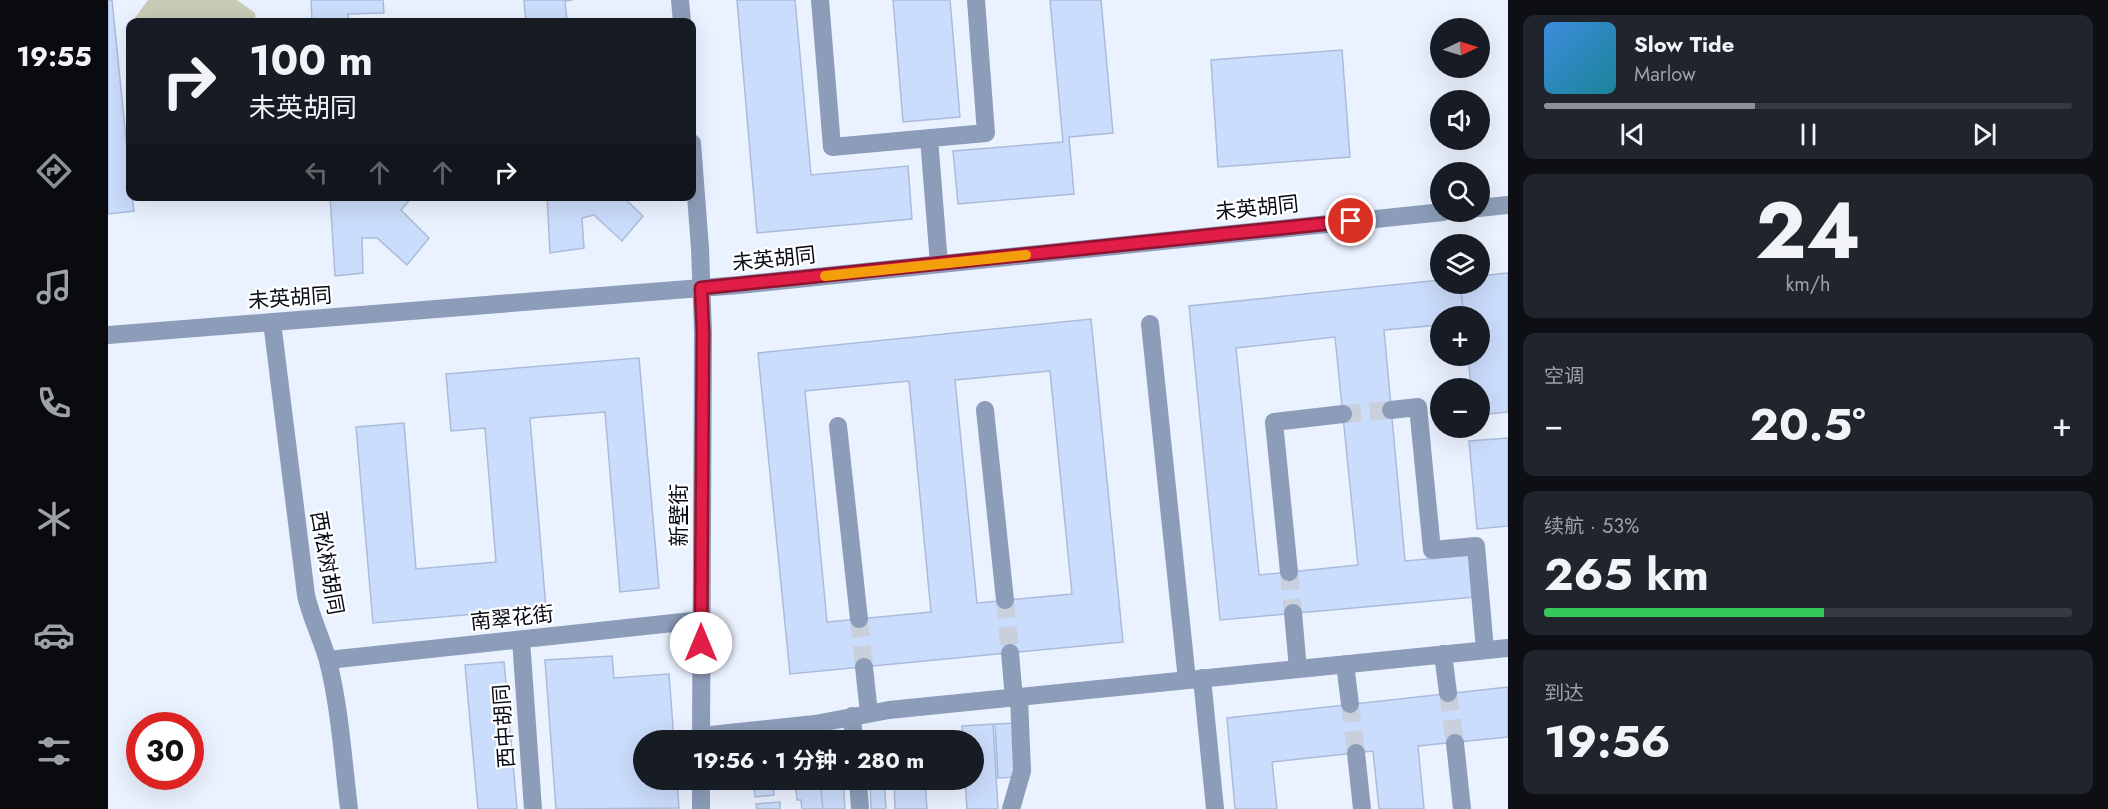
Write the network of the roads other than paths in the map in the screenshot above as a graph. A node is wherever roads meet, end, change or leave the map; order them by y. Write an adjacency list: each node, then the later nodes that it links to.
1 (680, 0): 4 (street)
2 (820, 0): 5 (street)
3 (976, 0): 5 (street)
4 (682, 18)
5 (929, 138): 10 (street)
6 (696, 201): 11 (street, 新壁街)
7 (1508, 205): 8 (street)
8 (1490, 207)
9 (1430, 213): 10 (street, 未英胡同)
10 (939, 264): 11 (street, 未英胡同)
11 (701, 288): 12 (street, 未英胡同); 23 (street, 新壁街)
12 (272, 322): 14 (street, 未英胡同); 29 (street, 西松树胡同)
13 (1150, 324): 33 (street)
14 (108, 334)
15 (985, 410): 20 (street)
16 (1391, 410): 26 (street)
17 (1343, 414): 19 (street)
18 (838, 426): 22 (street)
19 (1289, 572)
20 (1005, 600)
21 (1293, 613): 32 (street)
22 (859, 619)
23 (701, 620): 24 (street, 南翠花街); 38 (street, 新壁街)
24 (520, 640): 29 (street, 南翠花街); 46 (street, 西中胡同)
25 (1508, 648): 26 (street)
26 (1485, 650): 28 (street)
27 (1010, 652): 35 (street)
28 (1443, 654): 30 (street); 34 (street)
29 (328, 660): 45 (street, 西松树胡同)
30 (1345, 664): 32 (street); 36 (street)
31 (864, 667): 37 (street)
32 (1298, 669): 33 (street)
33 (1195, 679): 35 (street); 50 (street)
34 (1448, 693)
35 (1016, 698): 37 (street); 49 (street)
36 (1350, 704)
37 (861, 715): 39 (street); 40 (street)
38 (701, 730)
39 (766, 730)
40 (857, 730)
41 (1455, 743): 52 (street)
42 (1356, 753): 51 (street)
43 (701, 790): 47 (street)
44 (859, 790): 48 (street)
45 (349, 809)
46 (533, 809)
47 (702, 809)
48 (860, 809)
49 (1011, 809)
50 (1215, 809)
51 (1362, 809)
52 (1462, 809)

